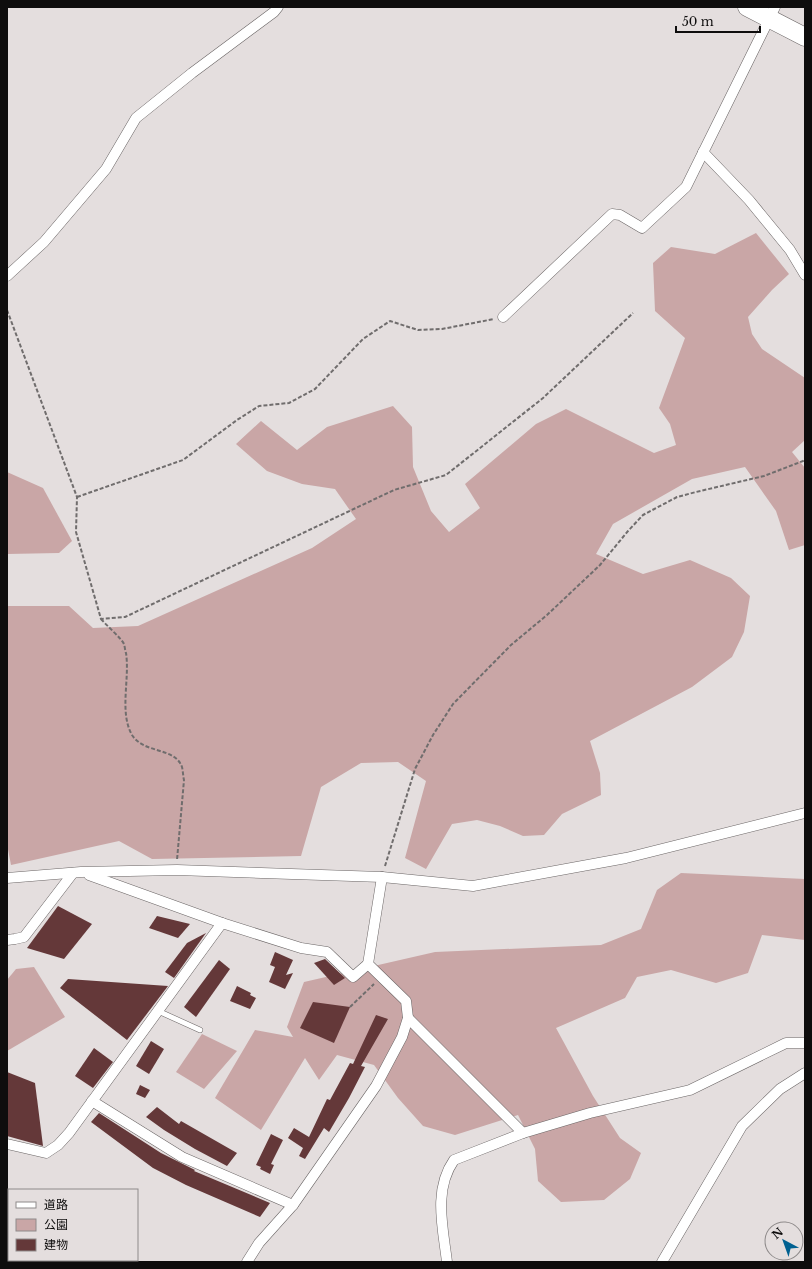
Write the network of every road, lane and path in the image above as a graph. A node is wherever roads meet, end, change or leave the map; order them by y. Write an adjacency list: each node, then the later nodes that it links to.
1 (278, 7): 7 (street)
2 (747, 7): 3 (highway)
3 (773, 13): 4 (highway); 5 (street)
4 (805, 37)
5 (703, 152): 6 (street); 10 (street)
6 (805, 275)
7 (7, 276)
8 (7, 310): 12 (path)
9 (633, 313): 13 (path)
10 (503, 317): 12 (path)
11 (805, 459): 17 (path)
12 (77, 497): 13 (path)
13 (101, 619): 15 (path)
14 (805, 813): 17 (street)
15 (177, 870): 16 (street); 17 (street)
16 (77, 873): 18 (street); 19 (street); 20 (street)
17 (382, 877): 21 (street)
18 (7, 878)
19 (222, 923): 21 (street); 24 (street)
20 (7, 940)
21 (368, 964): 22 (street)
22 (380, 977): 23 (path); 25 (street)
23 (350, 1007)
24 (158, 1011): 26 (lane); 29 (street)
25 (408, 1018): 30 (street); 32 (street)
26 (200, 1030)
27 (805, 1044): 30 (street)
28 (805, 1073): 35 (street)
29 (92, 1101): 31 (street); 32 (street)
30 (523, 1133): 34 (street)
31 (7, 1144)
32 (293, 1205): 33 (street)
33 (247, 1262)
34 (447, 1262)
35 (662, 1262)

